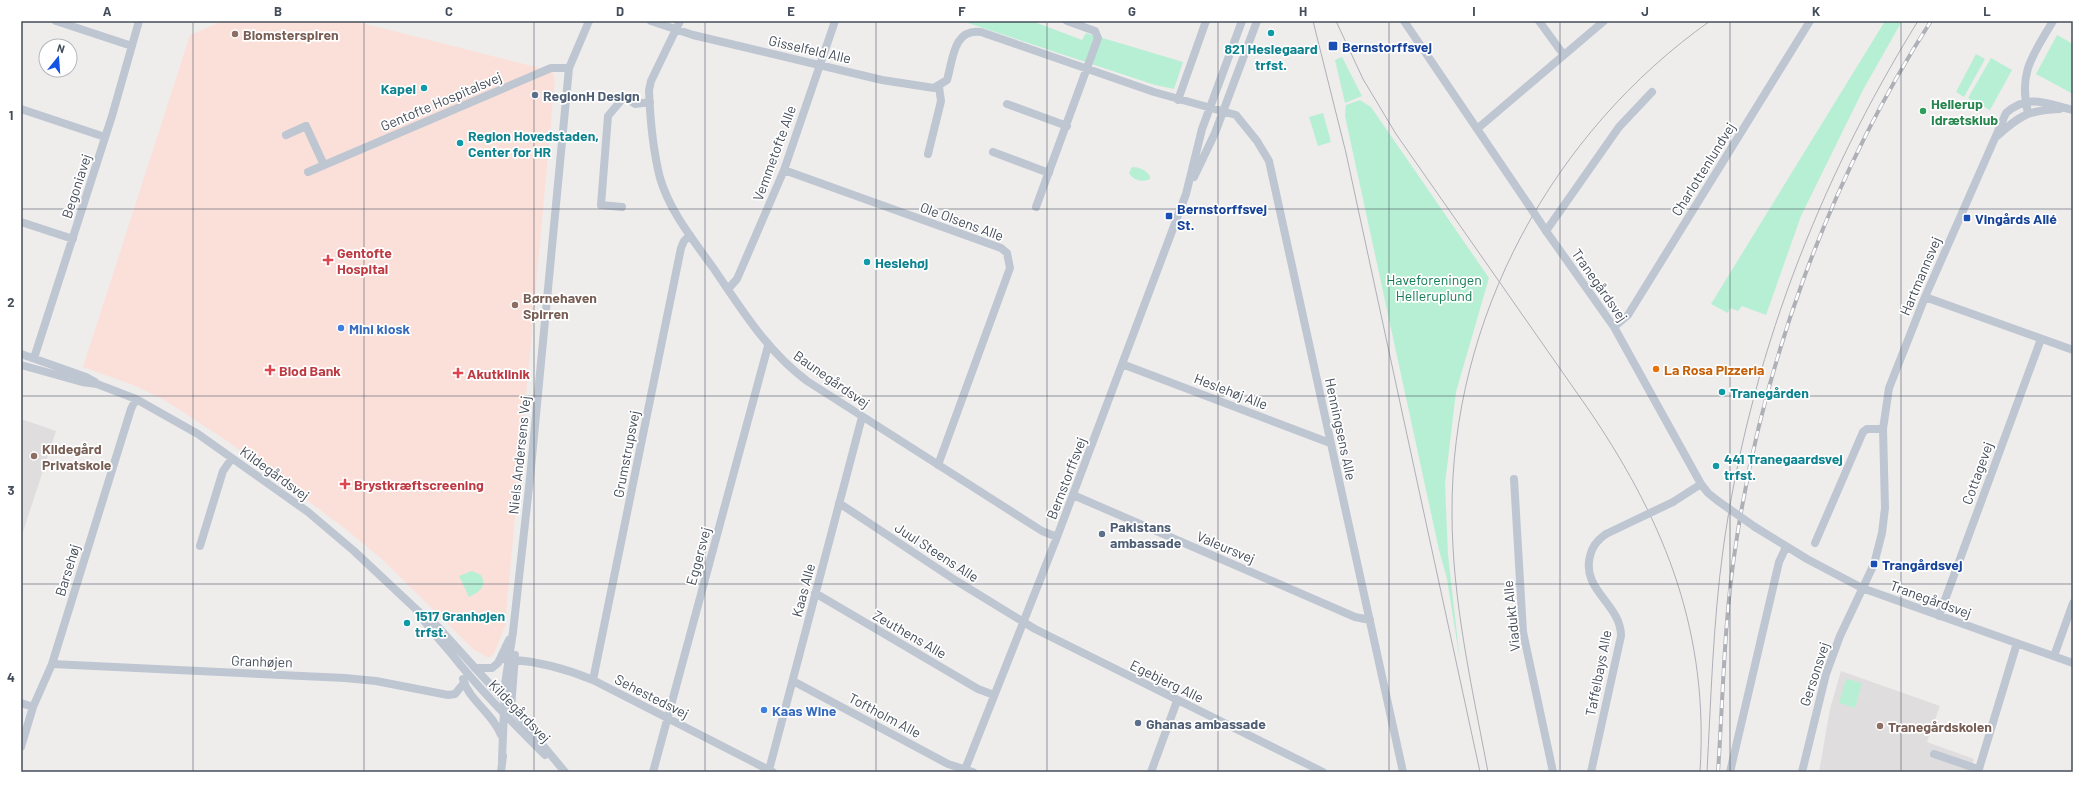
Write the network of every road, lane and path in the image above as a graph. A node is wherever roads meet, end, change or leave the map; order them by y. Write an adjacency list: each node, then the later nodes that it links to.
1 (56, 21): 17 (street)
2 (139, 21): 17 (street, Begoniavej)
3 (589, 21): 20 (street, Niels Andersens Vej)
4 (651, 21): 16 (street)
5 (680, 21): 16 (street, Baunegårdsvej)
6 (834, 21): 19 (street, Vemmetofte Alle)
7 (1066, 21): 21 (street)
8 (1206, 21): 24 (street)
9 (1242, 21): 28 (street, Bernstorffsvej)
10 (1257, 21): 31 (street, Bernstorffsvej)
11 (1404, 21): 34 (street, Tranegårdsvej)
12 (1540, 21): 18 (street)
13 (1604, 21): 18 (street)
14 (1810, 21): 53 (street, Charlottenlundvej)
15 (2052, 21): 26 (street)
16 (675, 30): 19 (street, Gisselfeld Alle); 25 (street, Baunegårdsvej)
17 (132, 46): 36 (street, Begoniavej)
18 (1563, 54): 34 (street)
19 (820, 65): 22 (street, Gisselfeld Alle); 41 (street, Vemmetofte Alle)
20 (569, 68): 40 (street, Gentofte Hospitalsvej); 83 (street, Niels Andersens Vej)
21 (1088, 69): 22 (street, Henningsens Alle); 24 (street, Henningsens Alle); 33 (street)
22 (939, 87): 39 (street)
23 (1652, 92): 48 (street)
24 (1178, 100): 28 (street, Henningsens Alle)
25 (650, 102): 45 (street); 49 (street, Baunegårdsvej)
26 (2025, 102): 30 (street, Hartmannsvej); 32 (street); 37 (street, Hartmannsvej)
27 (1007, 104): 33 (street)
28 (1210, 108): 31 (street, Henningsens Alle); 44 (street, Bernstorffsvej)
29 (21, 109): 36 (street)
30 (2070, 109): 32 (street, Hartmannsvej)
31 (1223, 111): 44 (street, Bernstorffsvej); 65 (street, Henningsens Alle)
32 (2028, 113): 37 (street, Hartmannsvej)
33 (1067, 126): 43 (street)
34 (1477, 129): 48 (street, Tranegårdsvej, bridge)
35 (286, 135): 40 (street)
36 (105, 137): 50 (street, Begoniavej)
37 (1995, 137): 52 (street, Hartmannsvej)
38 (993, 152): 43 (street)
39 (928, 154)
40 (324, 165): 42 (street, Gentofte Hospitalsvej)
41 (784, 170): 51 (street, Vemmetofte Alle); 67 (street, Ole Olsens Alle)
42 (308, 172)
43 (1049, 173): 46 (street)
44 (1186, 194): 59 (street, Bernstorffsvej)
45 (622, 207)
46 (1036, 207)
47 (21, 222): 50 (street)
48 (1546, 230): 53 (street, Tranegårdsvej)
49 (690, 235): 51 (street, Baunegårdsvej); 91 (street, Grumstrupsvej)
50 (73, 239): 58 (street, Begoniavej)
51 (728, 289): 55 (street, Baunegårdsvej)
52 (1925, 297): 54 (street); 64 (street, Hartmannsvej)
53 (1614, 327): 69 (street, Tranegårdsvej)
54 (2041, 339): 56 (street); 80 (street, Cottagevej)
55 (768, 346): 63 (street, Baunegårdsvej); 101 (street, Eggersvej)
56 (2073, 350)
57 (21, 354): 58 (street, Kildegårdsvej)
58 (34, 358): 61 (street, Kildegårdsvej)
59 (1122, 364): 65 (street, Heslehøj Alle); 70 (street, Bernstorffsvej)
60 (21, 365): 61 (street, Kildegårdsvej)
61 (97, 384): 62 (street, Kildegårdsvej)
62 (136, 399): 66 (street, Kildegårdsvej); 88 (street, Barsehøj)
63 (862, 417): 67 (street, Baunegårdsvej); 71 (street, Kaas Alle)
64 (1883, 429): 73 (street); 76 (street, Hartmannsvej)
65 (1330, 443): 81 (street, Henningsens Alle)
66 (232, 458): 74 (street); 79 (street, Kildegårdsvej)
67 (938, 465): 72 (street, Baunegårdsvej)
68 (1514, 479): 116 (street, Viadukt Alle)
69 (1701, 484): 75 (street, Tranegårdsvej, bridge); 117 (street, Taffelbays Alle, bridge)
70 (1073, 495): 72 (street, Bernstorffsvej); 81 (street, Valeursvej)
71 (839, 503): 77 (street, Kaas Alle); 82 (street, Juul Steens Alle)
72 (1057, 537): 82 (street, Bernstorffsvej)
73 (1815, 543)
74 (200, 546)
75 (1786, 547): 76 (street, Tranegårdsvej); 118 (street)
76 (1862, 588): 80 (street, Tranegårdsvej); 119 (street, Gersonsvej)
77 (815, 593): 92 (street, Kaas Alle); 94 (street, Zeuthens Alle)
78 (2073, 603): 85 (street)
79 (419, 612): 89 (street, Kildegårdsvej); 90 (street, Kildegårdsvej)
80 (1939, 616): 84 (street, Tranegårdsvej)
81 (1370, 620): 115 (street, Henningsens Alle)
82 (1022, 622): 94 (street, Bernstorffsvej); 96 (street, Egebjerg Alle)
83 (513, 632): 86 (street, Kildegårdsvej); 86 (street, Niels Andersens Vej)
84 (2017, 643): 85 (street, Tranegårdsvej); 109 (street)
85 (2054, 656): 87 (street, Tranegårdsvej)
86 (508, 659): 90 (street, Kildegårdsvej); 91 (street, Sehestedsvej); 95 (street, Niels Andersens Vej); 99 (street, Niels Andersens Vej)
87 (2073, 663)
88 (52, 664): 93 (street, Granhøjen); 98 (street, Barsehøj)
89 (460, 666): 93 (street, Kildegårdsvej); 100 (street, Kildegårdsvej)
90 (475, 668): 95 (street, Kildegårdsvej)
91 (593, 680): 101 (street, Sehestedsvej)
92 (793, 681): 107 (street, Kaas Alle); 108 (street, Toftholm Alle)
93 (464, 683): 103 (street, Kildegårdsvej)
94 (994, 695): 108 (street, Bernstorffsvej)
95 (504, 699): 99 (street, Kildegårdsvej); 100 (street, Niels Andersens Vej)
96 (1177, 701): 113 (street); 114 (street, Egebjerg Alle)
97 (21, 703): 98 (street)
98 (33, 707): 104 (street, Barsehøj)
99 (511, 707): 102 (street, Niels Andersens Vej); 111 (street, Kildegårdsvej)
100 (503, 713): 102 (street, Kildegårdsvej); 103 (street, Niels Andersens Vej)
101 (667, 719): 107 (street, Sehestedsvej); 112 (street, Eggersvej)
102 (509, 720): 106 (street, Niels Andersens Vej); 111 (street, Kildegårdsvej)
103 (503, 739): 106 (street, Niels Andersens Vej)
104 (21, 747)
105 (1934, 754): 109 (street)
106 (502, 760): 110 (street, Niels Andersens Vej)
107 (771, 771)
108 (967, 771)
109 (1978, 771)
110 (501, 772)
111 (564, 772)
112 (653, 772)
113 (1151, 772)
114 (1323, 772)
115 (1403, 772)
116 (1553, 772)
117 (1591, 772)
118 (1730, 772)
119 (1802, 772)

